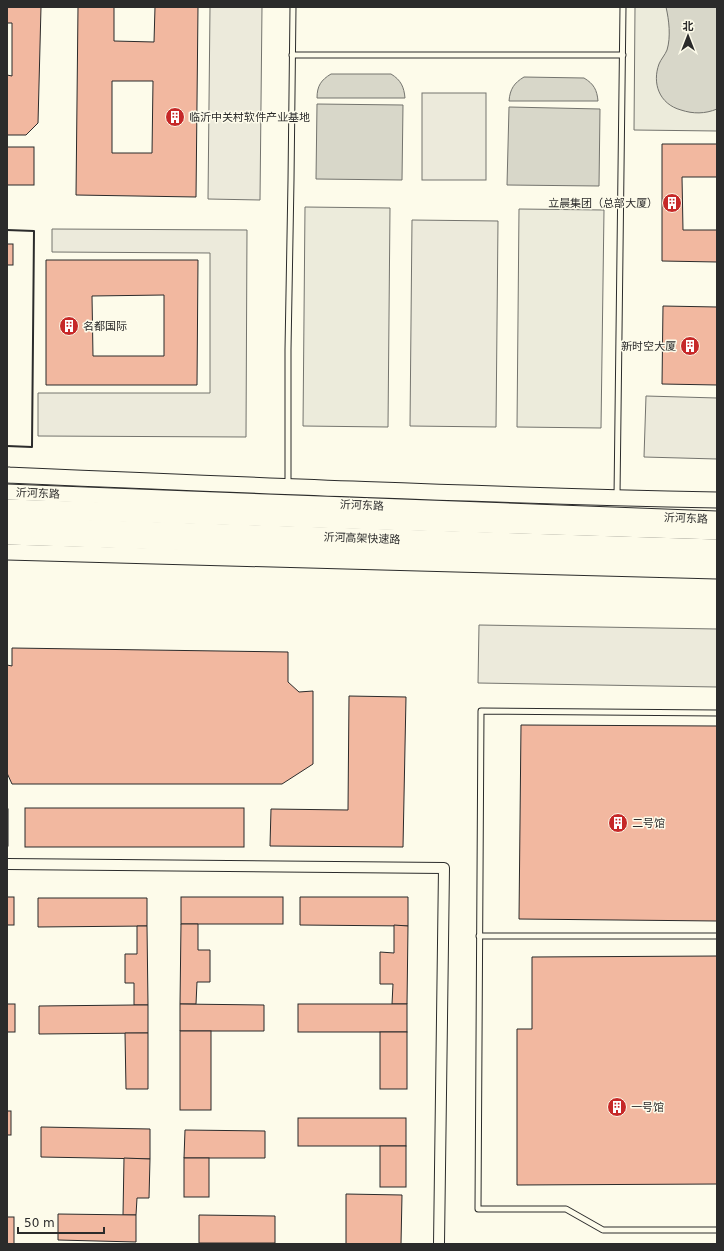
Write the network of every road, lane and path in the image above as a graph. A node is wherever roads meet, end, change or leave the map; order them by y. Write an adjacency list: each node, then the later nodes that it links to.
1 (293, 7): 3 (lane)
2 (623, 7): 4 (lane)
3 (292, 54): 4 (lane); 6 (lane)
4 (623, 54): 8 (lane)
5 (7, 475): 6 (main road)
6 (288, 487): 8 (main road)
7 (7, 492): 11 (main road, 沂河东路)
8 (617, 498): 9 (main road)
9 (717, 500)
10 (7, 509): 13 (highway, 沂河高架快速路)
11 (717, 519)
12 (7, 527): 15 (highway, 沂河高架快速路)
13 (717, 530)
14 (7, 537): 17 (main road)
15 (717, 549)
16 (7, 552): 19 (main road)
17 (686, 559): 18 (main road); 19 (main road)
18 (717, 560)
19 (717, 571)
20 (717, 713): 22 (lane)
21 (7, 864): 25 (street)
22 (479, 936): 23 (lane); 24 (lane)
23 (717, 936)
24 (717, 1230)
25 (439, 1244)

